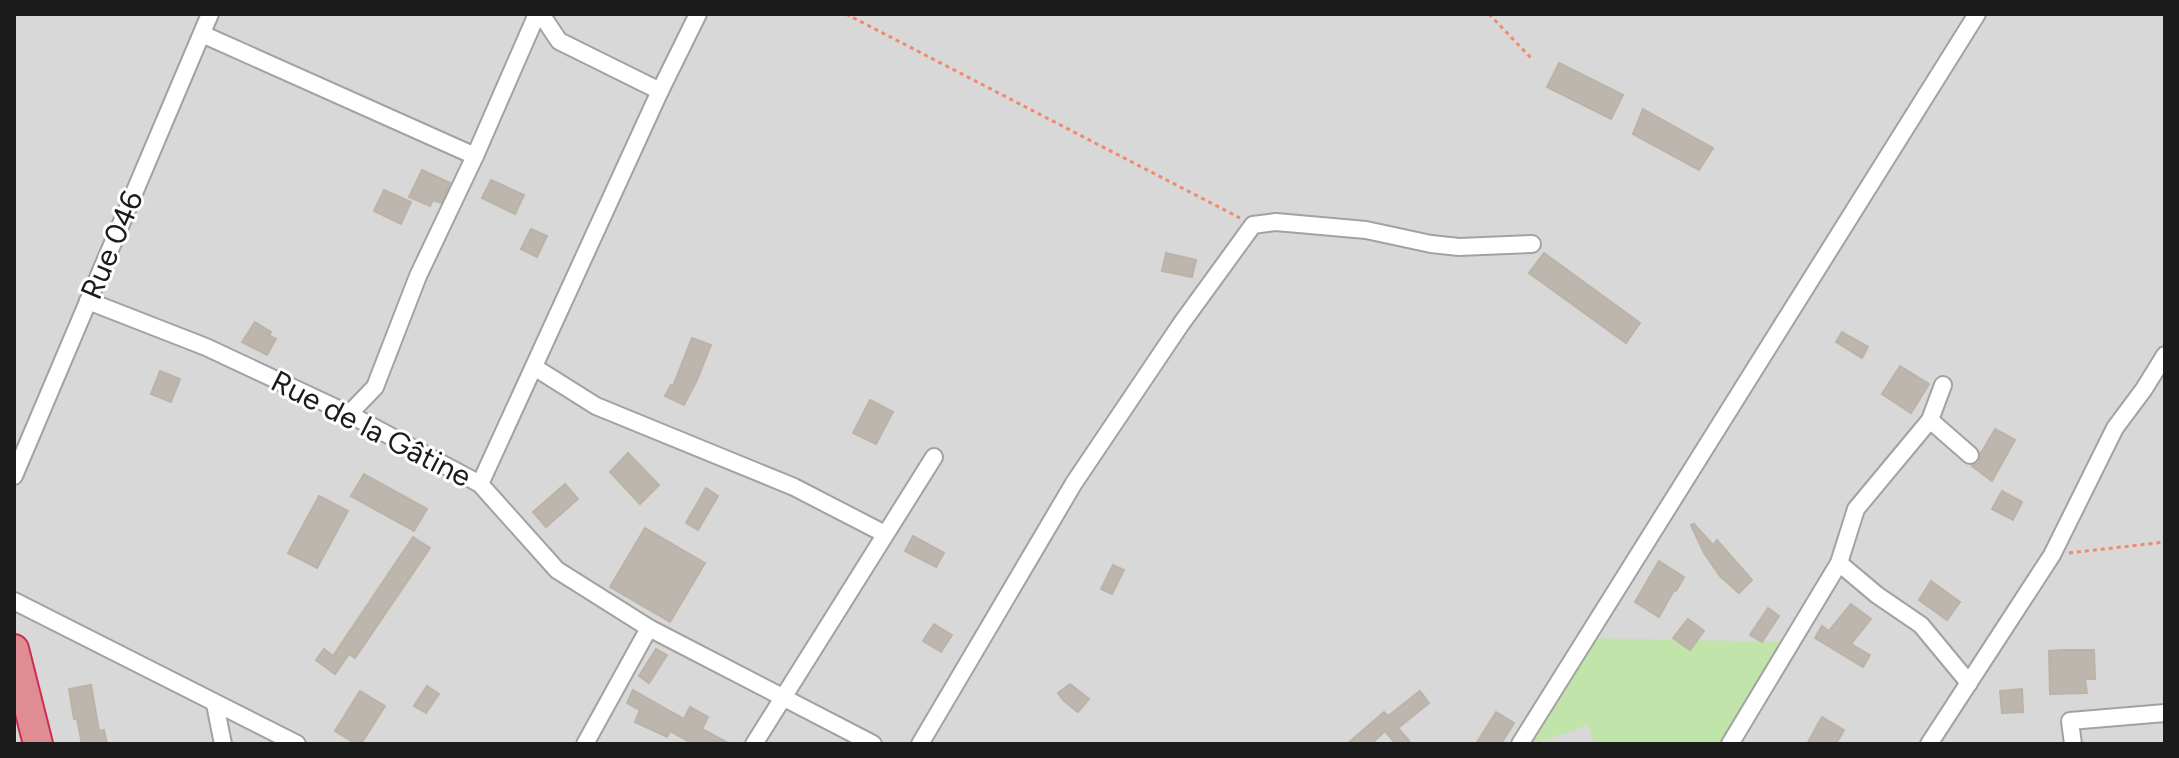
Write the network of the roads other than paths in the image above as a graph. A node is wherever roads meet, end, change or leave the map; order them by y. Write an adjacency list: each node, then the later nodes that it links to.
1 (210, 14): 5 (street, Rue 046)
2 (539, 14): 6 (street); 7 (street)
3 (698, 14): 6 (street)
4 (1977, 14): 35 (street)
5 (202, 34): 7 (street); 9 (street, Rue 046)
6 (660, 91): 11 (street)
7 (475, 156): 13 (street)
8 (1532, 244): 34 (street)
9 (88, 301): 13 (street, Rue de la Gâtine); 17 (street, Rue 046)
10 (2165, 355): 24 (street)
11 (534, 367): 18 (street); 19 (street)
12 (1943, 385): 14 (street)
13 (349, 414): 18 (street, Rue de la Gâtine)
14 (1930, 420): 15 (street); 20 (street)
15 (1970, 455)
16 (934, 457): 19 (street)
17 (14, 476)
18 (480, 484): 22 (street, Rue de la Gâtine)
19 (885, 534): 25 (street)
20 (1839, 563): 24 (street); 36 (street)
21 (14, 601): 26 (street)
22 (649, 628): 25 (street, Rue de la Gâtine); 31 (street)
23 (14, 649): 28 (highway)
24 (1969, 683): 37 (street)
25 (783, 697): 32 (street); 33 (street, Rue de la Gâtine)
26 (215, 704): 29 (street); 30 (street)
27 (2165, 713): 38 (street)
28 (38, 744)
29 (223, 744)
30 (297, 744)
31 (585, 744)
32 (754, 744)
33 (873, 744)
34 (920, 744)
35 (1520, 744)
36 (1730, 744)
37 (1929, 744)
38 (2073, 744)

